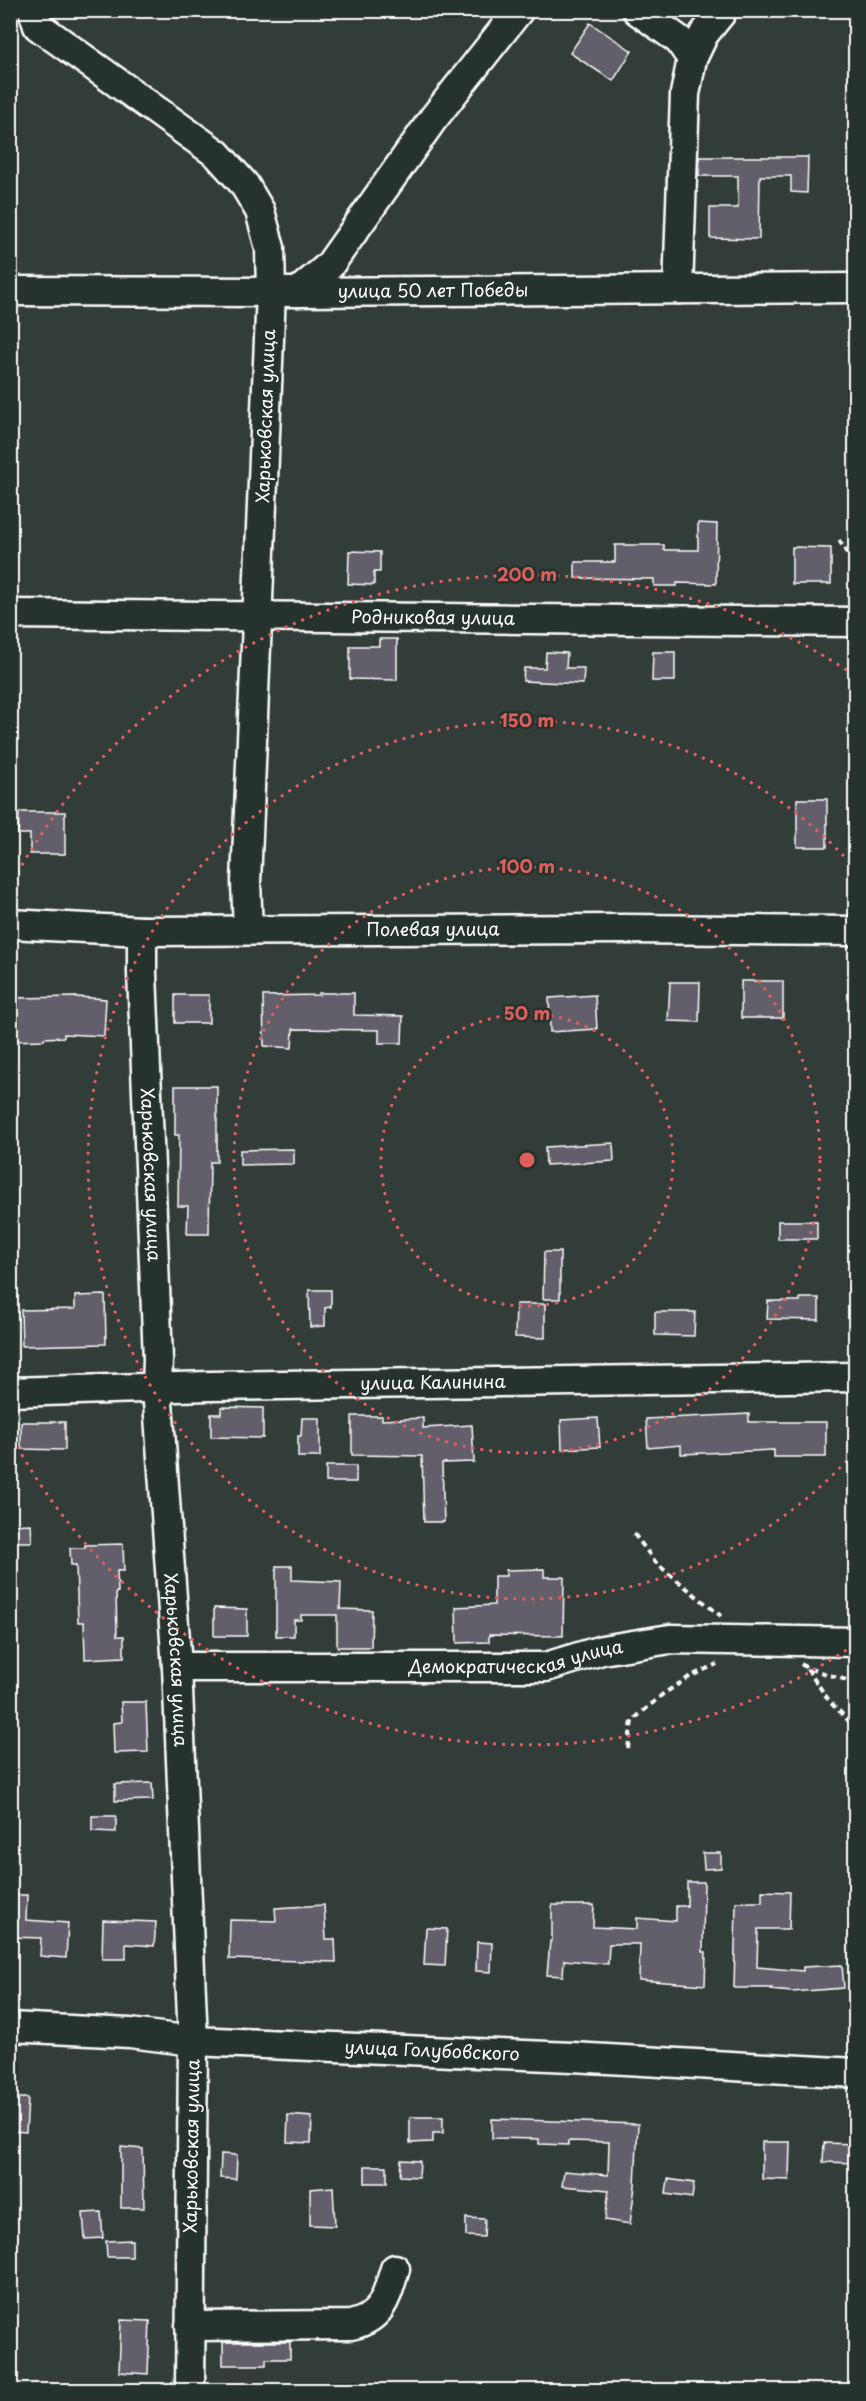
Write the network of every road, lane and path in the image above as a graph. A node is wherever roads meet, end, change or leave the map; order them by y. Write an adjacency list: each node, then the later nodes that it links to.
1 (519, 10): 11 (street)
2 (637, 10): 6 (street)
3 (722, 12): 6 (street); 7 (street)
4 (10, 15): 5 (street, Харьковская улица)
5 (36, 18): 11 (street, Харьковская улица)
6 (660, 27): 7 (street)
7 (692, 59): 9 (street)
8 (855, 288): 9 (street, улица 50 лет Победы)
9 (678, 289): 11 (street, улица 50 лет Победы)
10 (10, 291): 11 (street, улица 50 лет Победы)
11 (285, 292): 15 (street, Харьковская улица)
12 (839, 540): 13 (path)
13 (855, 568)
14 (10, 614): 15 (street, Родниковая улица)
15 (257, 617): 16 (street, Родниковая улица); 18 (street, Харьковская улица)
16 (855, 622)
17 (10, 924): 19 (street, Полевая улица)
18 (248, 930): 19 (street, Полевая улица); 20 (street, Полевая улица)
19 (142, 931): 22 (street, Харьковская улица)
20 (855, 931)
21 (855, 1377): 22 (street, улица Калинина)
22 (157, 1388): 23 (street, улица Калинина); 29 (street, Харьковская улица)
23 (10, 1392)
24 (634, 1534): 25 (path)
25 (753, 1640): 26 (street, Демократическая улица); 29 (street, Демократическая улица)
26 (855, 1642)
27 (720, 1662): 33 (path)
28 (798, 1663): 30 (path)
29 (177, 1667): 35 (street, Харьковская улица)
30 (807, 1668): 31 (path); 32 (path)
31 (855, 1683)
32 (855, 1728)
33 (628, 1748)
34 (10, 2027): 35 (street, улица Голубовского)
35 (194, 2041): 36 (street, улица Голубовского); 38 (street, Харьковская улица)
36 (855, 2073)
37 (394, 2269): 38 (street)
38 (190, 2326): 39 (street, Харьковская улица)
39 (190, 2391)

